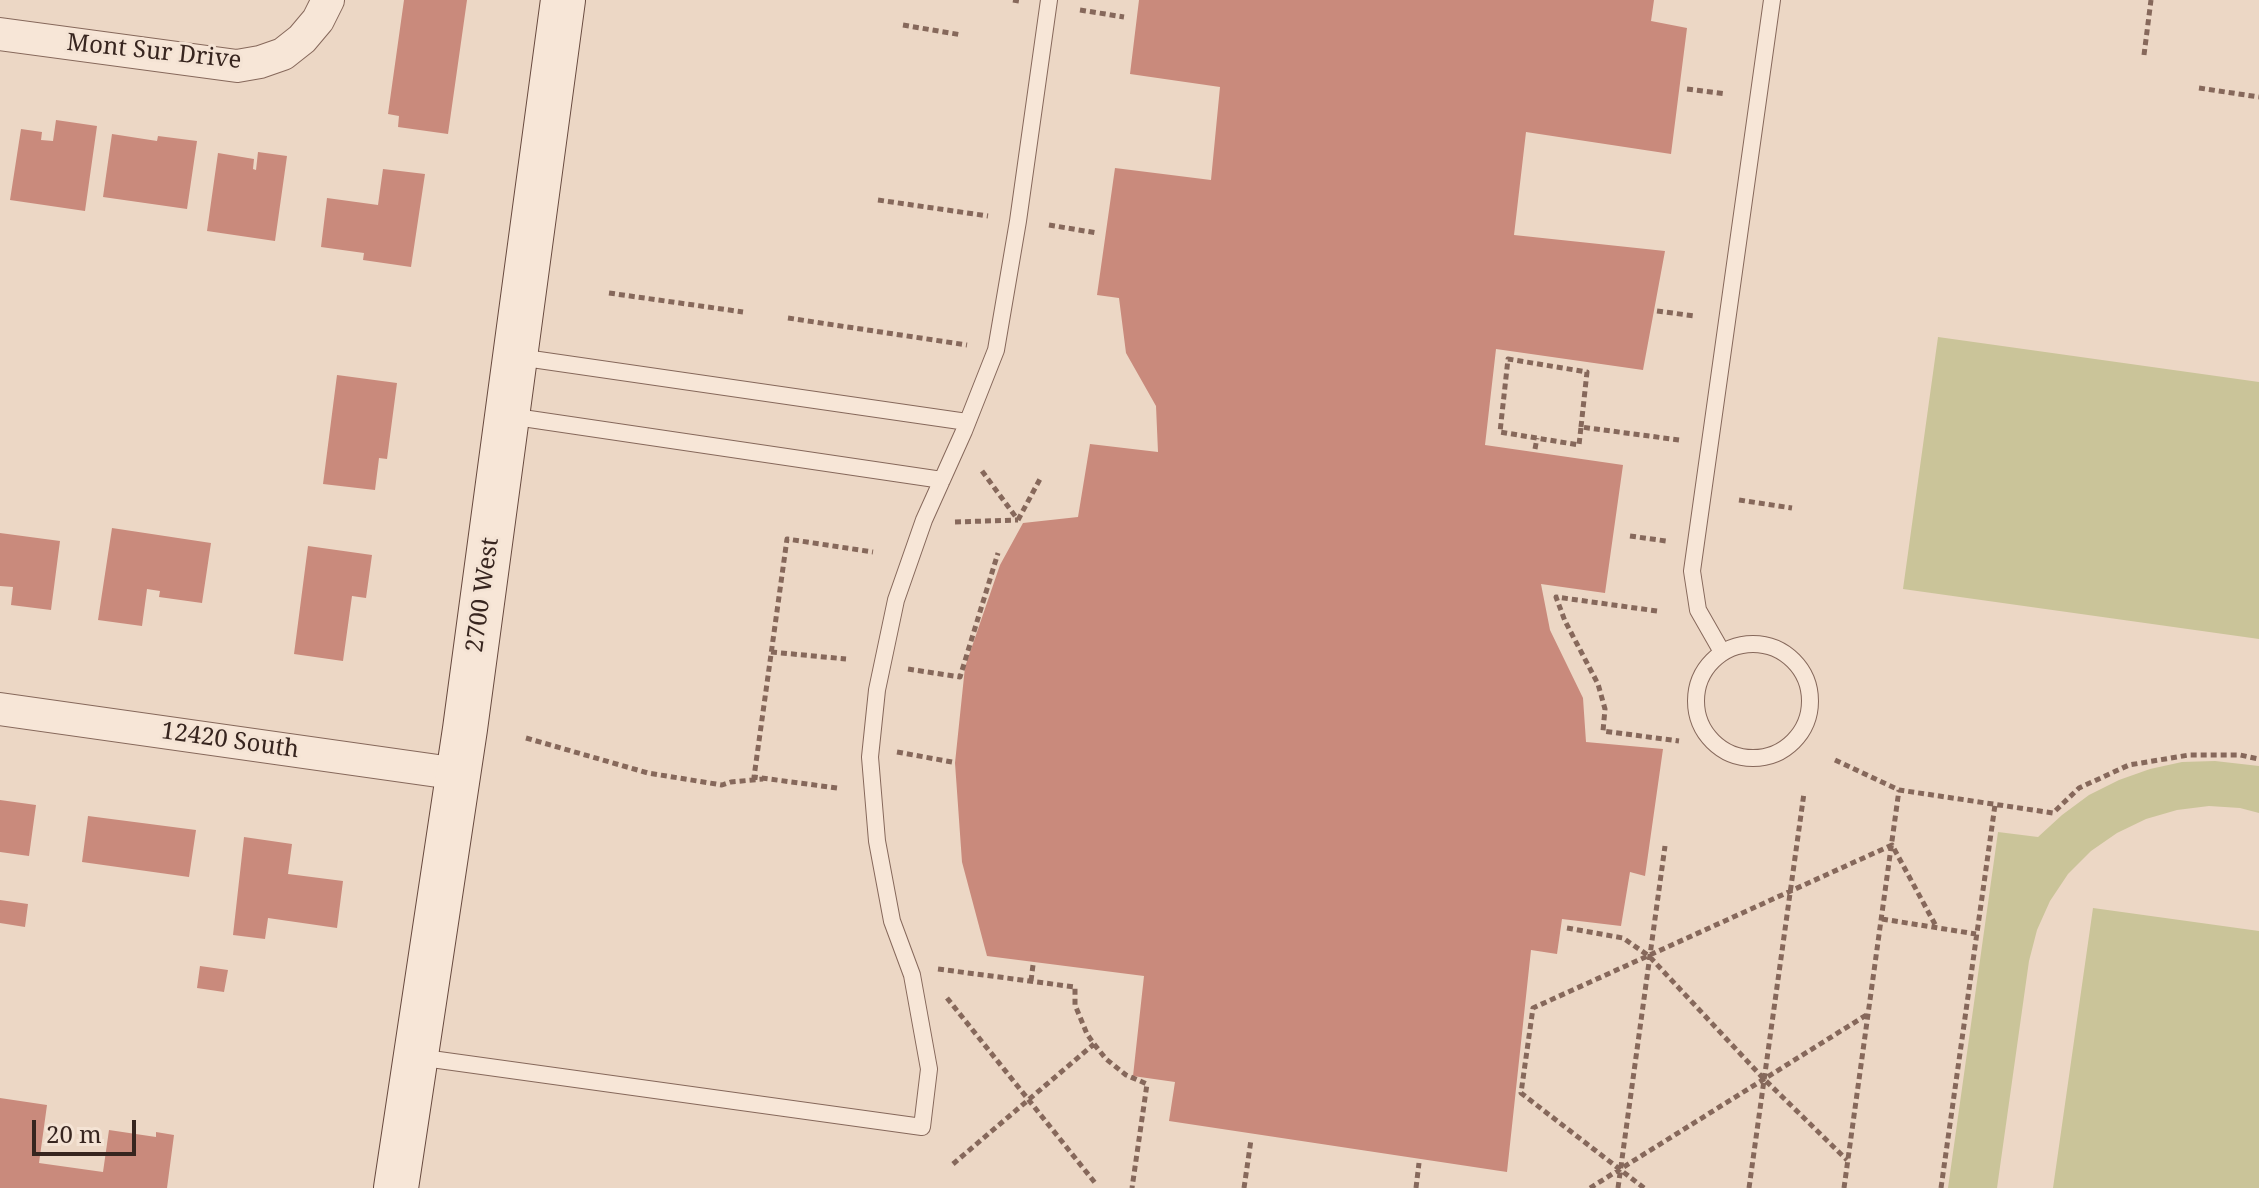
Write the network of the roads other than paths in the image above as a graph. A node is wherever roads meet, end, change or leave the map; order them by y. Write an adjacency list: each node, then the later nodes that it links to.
1 (328, 0): 5 (street, Mont Sur Drive)
2 (563, 0): 6 (main road, 2700 West)
3 (1049, 0): 8 (lane)
4 (1772, 0): 10 (lane)
5 (0, 34)
6 (515, 356): 7 (main road, 2700 West); 8 (lane)
7 (507, 415): 9 (lane); 12 (main road, 2700 West)
8 (967, 422): 9 (lane)
9 (942, 480): 13 (lane)
10 (1722, 652): 10 (lane)
11 (0, 709): 12 (street, 12420 South)
12 (459, 774): 13 (main road, 2700 West)
13 (416, 1057): 14 (main road, 2700 West)
14 (396, 1188)

